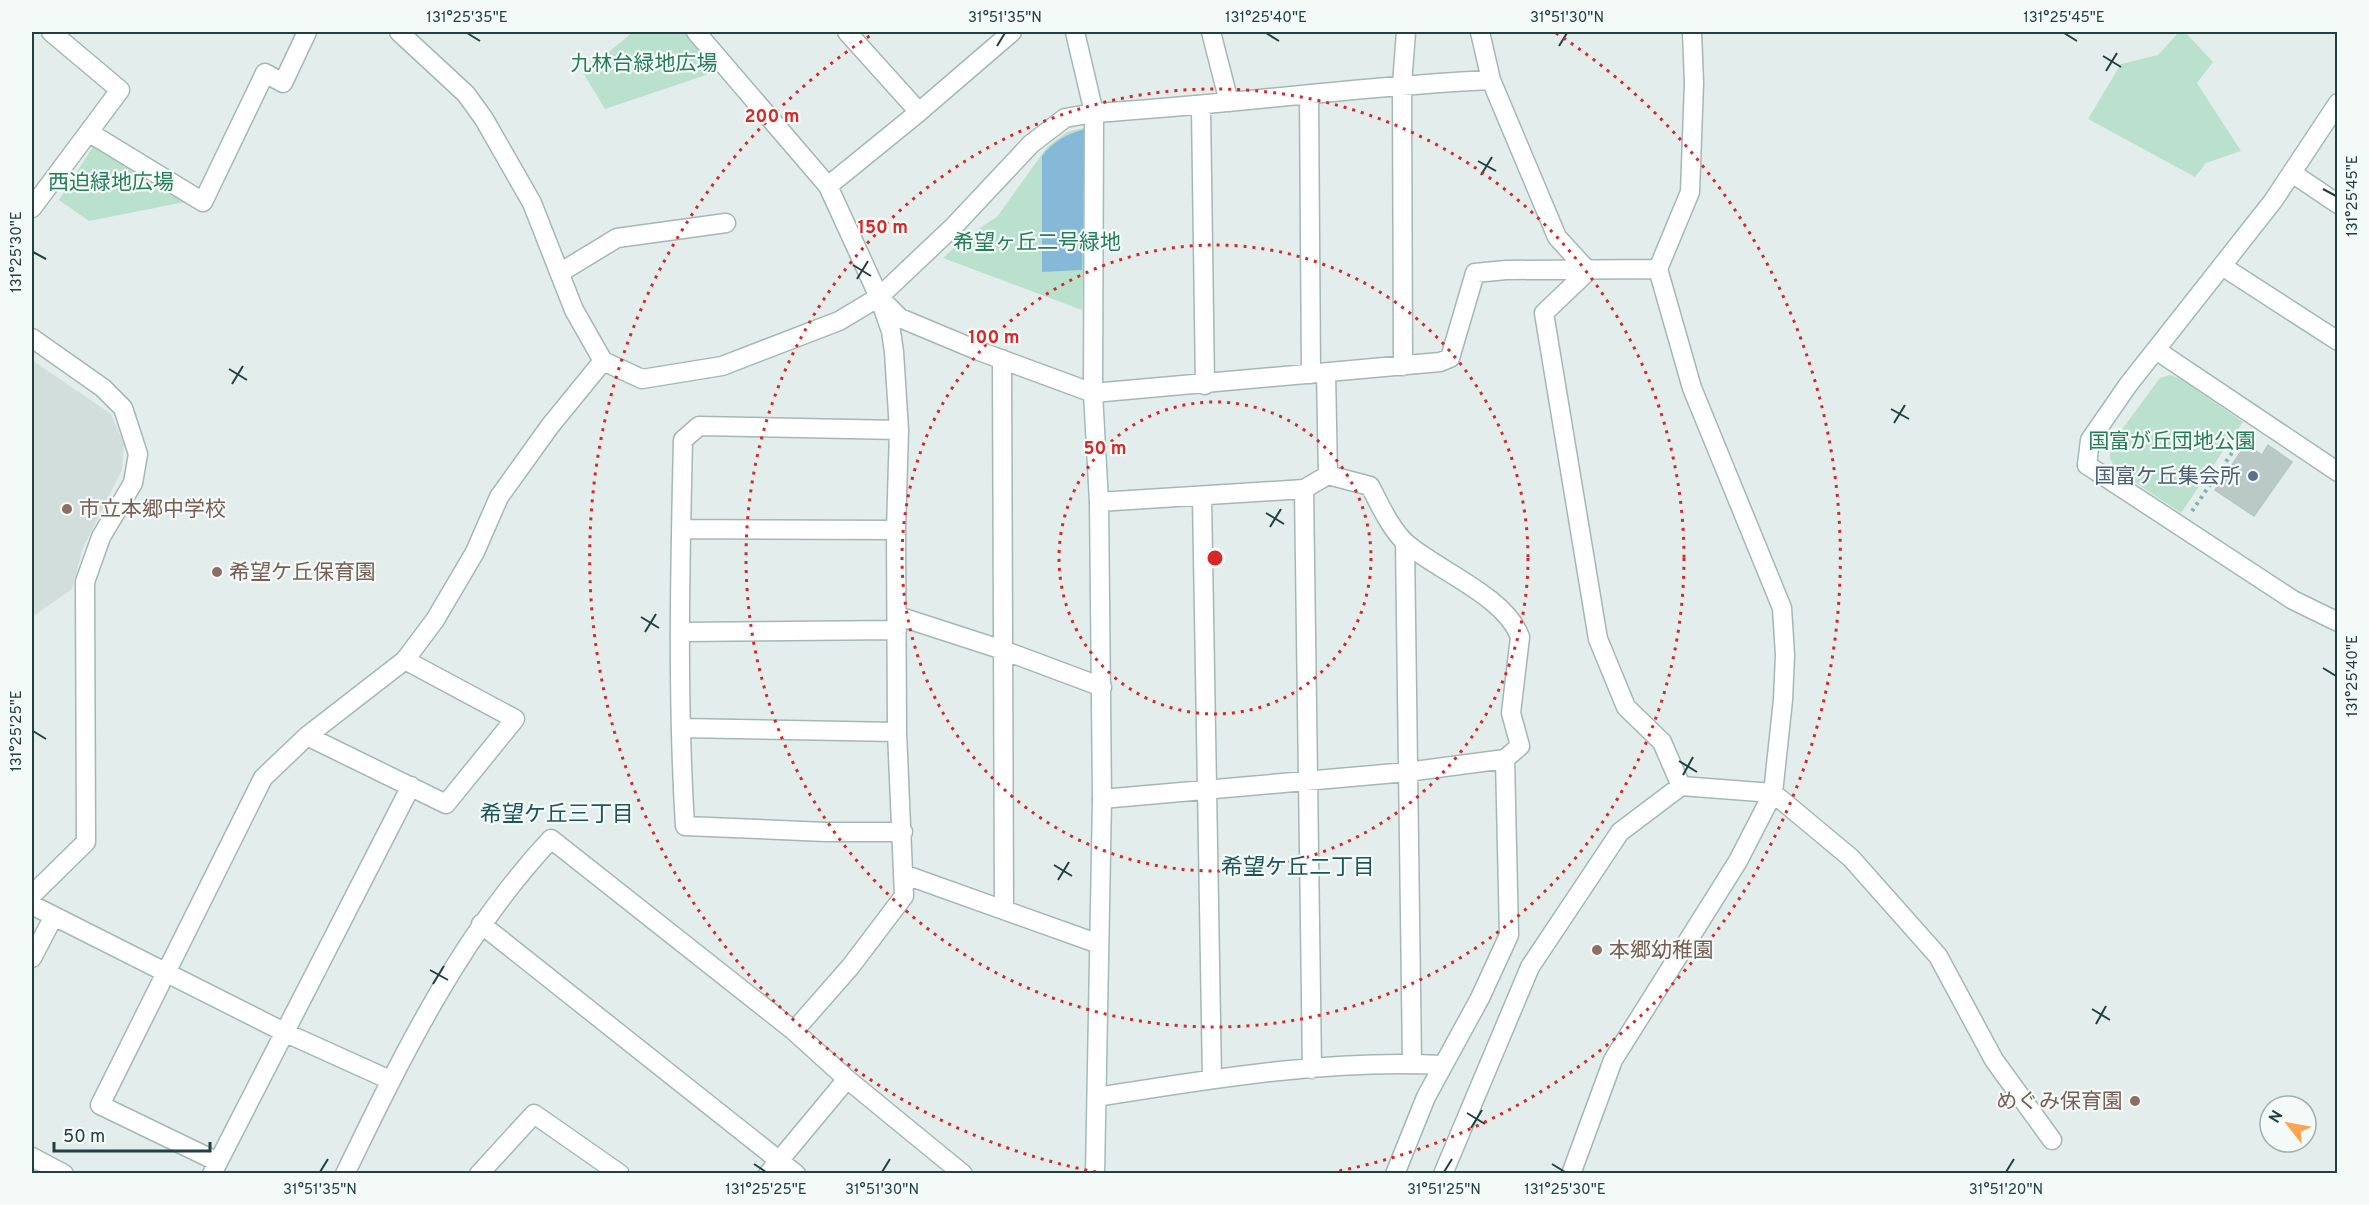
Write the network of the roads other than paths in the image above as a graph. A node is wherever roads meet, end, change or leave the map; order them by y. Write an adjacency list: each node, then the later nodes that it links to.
1 (51, 32): 20 (street)
2 (307, 32): 20 (street)
3 (399, 32): 28 (street)
4 (696, 32): 22 (street)
5 (847, 32): 18 (street)
6 (1012, 32): 18 (street)
7 (1075, 32): 19 (street)
8 (1211, 32): 15 (street)
9 (1406, 32): 13 (street)
10 (1480, 32): 12 (street)
11 (1692, 32): 27 (street)
12 (1491, 80): 13 (street); 29 (street)
13 (1402, 84): 14 (street); 36 (street)
14 (1310, 96): 15 (street); 37 (street)
15 (1229, 102): 17 (street)
16 (2337, 103): 21 (street)
17 (1201, 106): 19 (street); 38 (street)
18 (919, 112): 22 (street)
19 (1094, 113): 30 (street); 39 (street)
20 (90, 133): 24 (street)
21 (2292, 173): 23 (street); 26 (street)
22 (828, 186): 30 (street)
23 (2337, 204)
24 (32, 207)
25 (726, 223): 28 (street)
26 (2222, 267): 32 (street); 33 (street)
27 (1658, 269): 29 (street); 64 (street)
28 (561, 272): 35 (street)
29 (1588, 272): 36 (street); 62 (street)
30 (879, 297): 34 (street); 35 (street); 40 (street)
31 (32, 338): 68 (street)
32 (2337, 341)
33 (2156, 350): 41 (street); 49 (street)
34 (1002, 359): 39 (street); 52 (street)
35 (603, 361): 53 (street)
36 (1403, 366): 37 (street)
37 (1319, 374): 38 (street); 42 (street)
38 (1205, 385): 39 (street)
39 (1093, 393): 45 (street)
40 (899, 430): 46 (street); 47 (street)
41 (2337, 472)
42 (1328, 475): 43 (street); 48 (street)
43 (1304, 489): 44 (street); 60 (street)
44 (1202, 497): 45 (street); 63 (street)
45 (1099, 502): 54 (street)
46 (681, 529): 47 (street); 51 (street)
47 (896, 530): 50 (street)
48 (1405, 543): 58 (street); 59 (street)
49 (2337, 622)
50 (897, 623): 51 (street); 52 (street); 56 (street)
51 (680, 632): 55 (street)
52 (1003, 650): 54 (street); 70 (street)
53 (405, 660): 57 (street); 61 (street)
54 (1102, 687): 65 (street)
55 (681, 728): 56 (street); 66 (street)
56 (897, 732): 66 (street)
57 (307, 736): 61 (street); 75 (street)
58 (1505, 759): 59 (street); 79 (street)
59 (1407, 772): 60 (street); 78 (street)
60 (1308, 781): 63 (street); 80 (street)
61 (411, 786): 77 (street)
62 (1681, 786): 64 (street); 98 (street)
63 (1208, 789): 65 (street); 82 (street)
64 (1773, 793): 85 (street); 99 (street)
65 (1102, 799): 73 (street)
66 (903, 832): 67 (street)
67 (903, 874): 70 (street); 76 (street)
68 (32, 895)
69 (32, 905): 71 (street)
70 (1004, 909): 73 (street)
71 (54, 916): 74 (street); 75 (street)
72 (481, 924): 76 (street); 83 (street); 87 (street)
73 (1099, 944): 84 (street)
74 (32, 958)
75 (166, 974): 77 (street); 88 (street)
76 (794, 1031): 81 (street)
77 (286, 1033): 83 (street); 88 (street)
78 (1412, 1064): 79 (street); 80 (street)
79 (1443, 1065): 97 (street)
80 (1312, 1069): 82 (street)
81 (847, 1079): 87 (street); 95 (street)
82 (1212, 1079): 84 (street)
83 (390, 1080): 90 (street)
84 (1097, 1097): 96 (street)
85 (2052, 1140)
86 (32, 1157): 89 (street)
87 (780, 1160): 93 (street); 94 (street)
88 (215, 1168)
89 (64, 1173)
90 (345, 1173)
91 (479, 1173): 92 (street)
92 (620, 1173)
93 (768, 1173)
94 (796, 1173)
95 (963, 1173)
96 (1095, 1173)
97 (1390, 1173)
98 (1443, 1173)
99 (1571, 1173)

